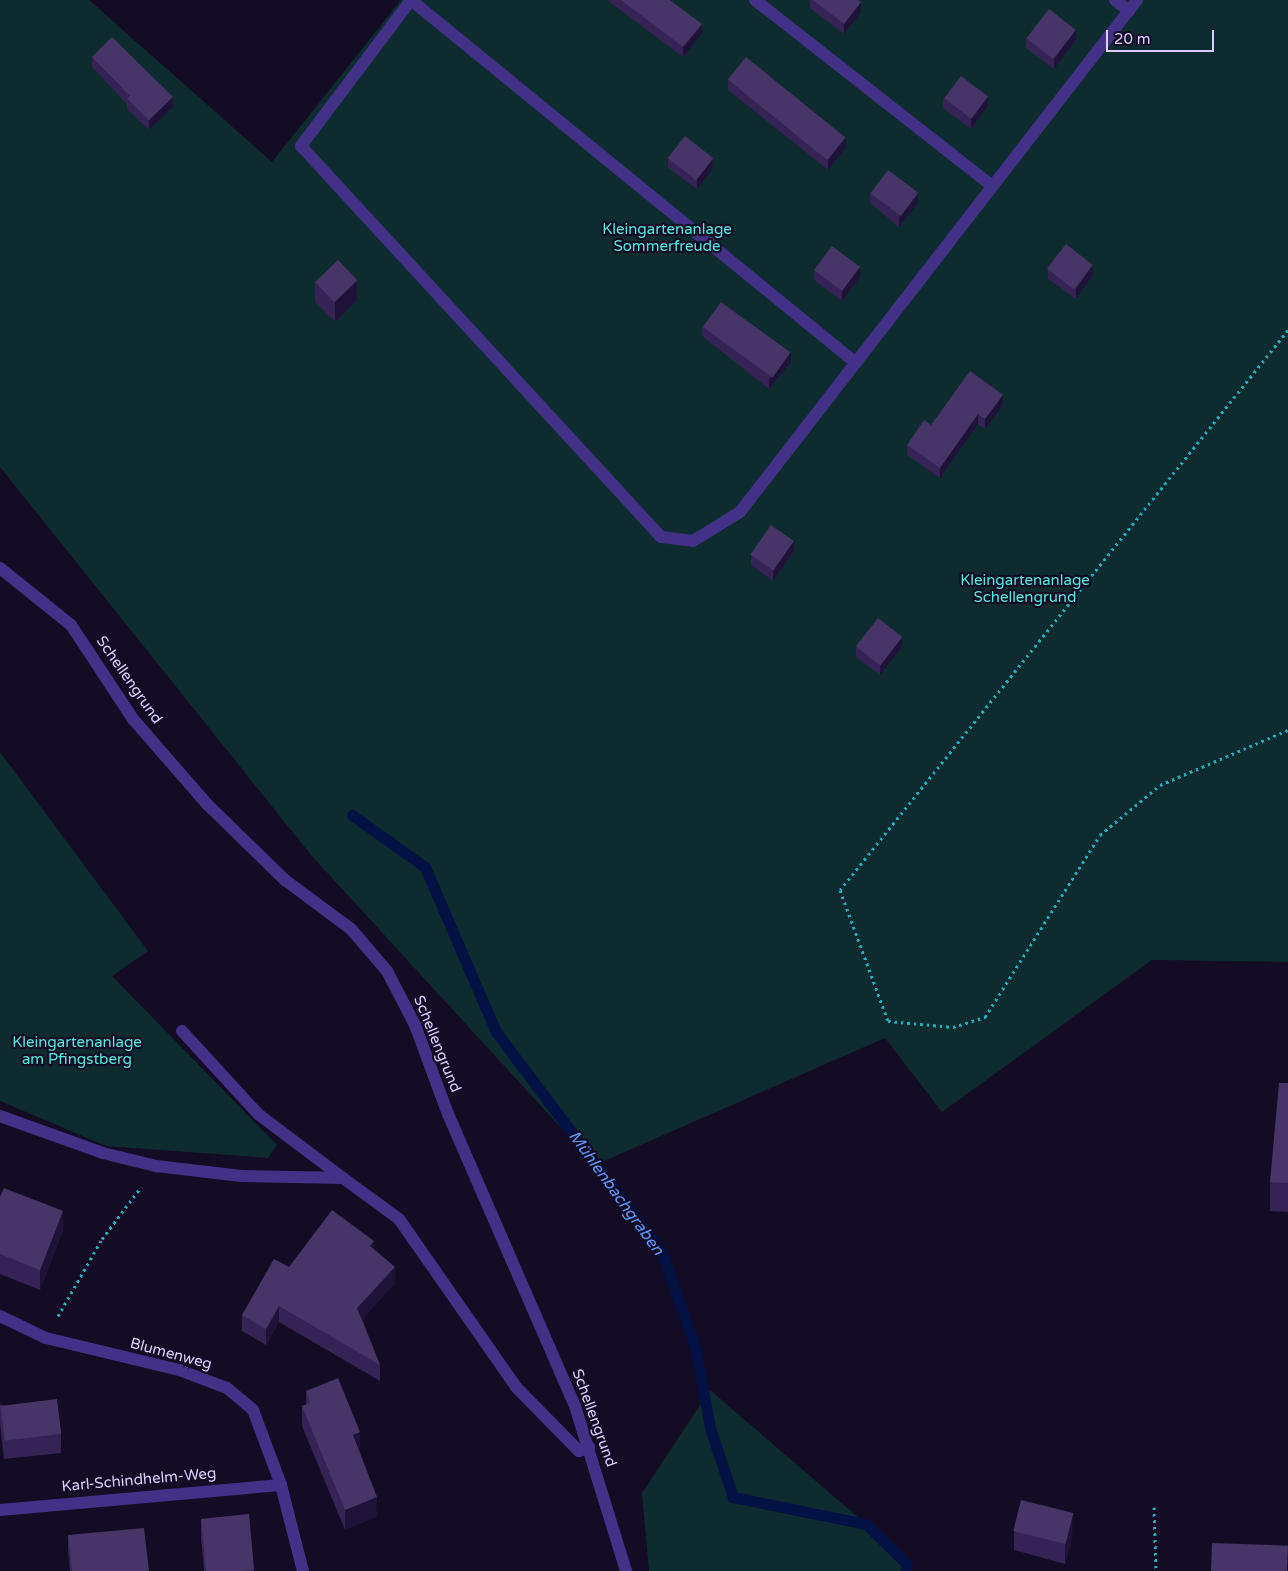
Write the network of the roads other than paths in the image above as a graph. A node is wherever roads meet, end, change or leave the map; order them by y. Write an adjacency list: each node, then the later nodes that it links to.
1 (411, 0): 7 (street); 7 (street)
2 (755, 0): 6 (street)
3 (1115, 0): 5 (street)
4 (1137, 0): 5 (street)
5 (1129, 11): 6 (street)
6 (992, 186): 7 (street)
7 (856, 363)
8 (0, 568): 13 (street, Schellengrund)
9 (182, 1031): 11 (street)
10 (0, 1116): 11 (street)
11 (343, 1178): 13 (street)
12 (0, 1316): 14 (street, Blumenweg)
13 (589, 1447): 17 (street, Schellengrund)
14 (281, 1485): 15 (street, Karl-Schindhelm-Weg); 16 (street, Blumenweg)
15 (0, 1510)
16 (302, 1571)
17 (626, 1571)

